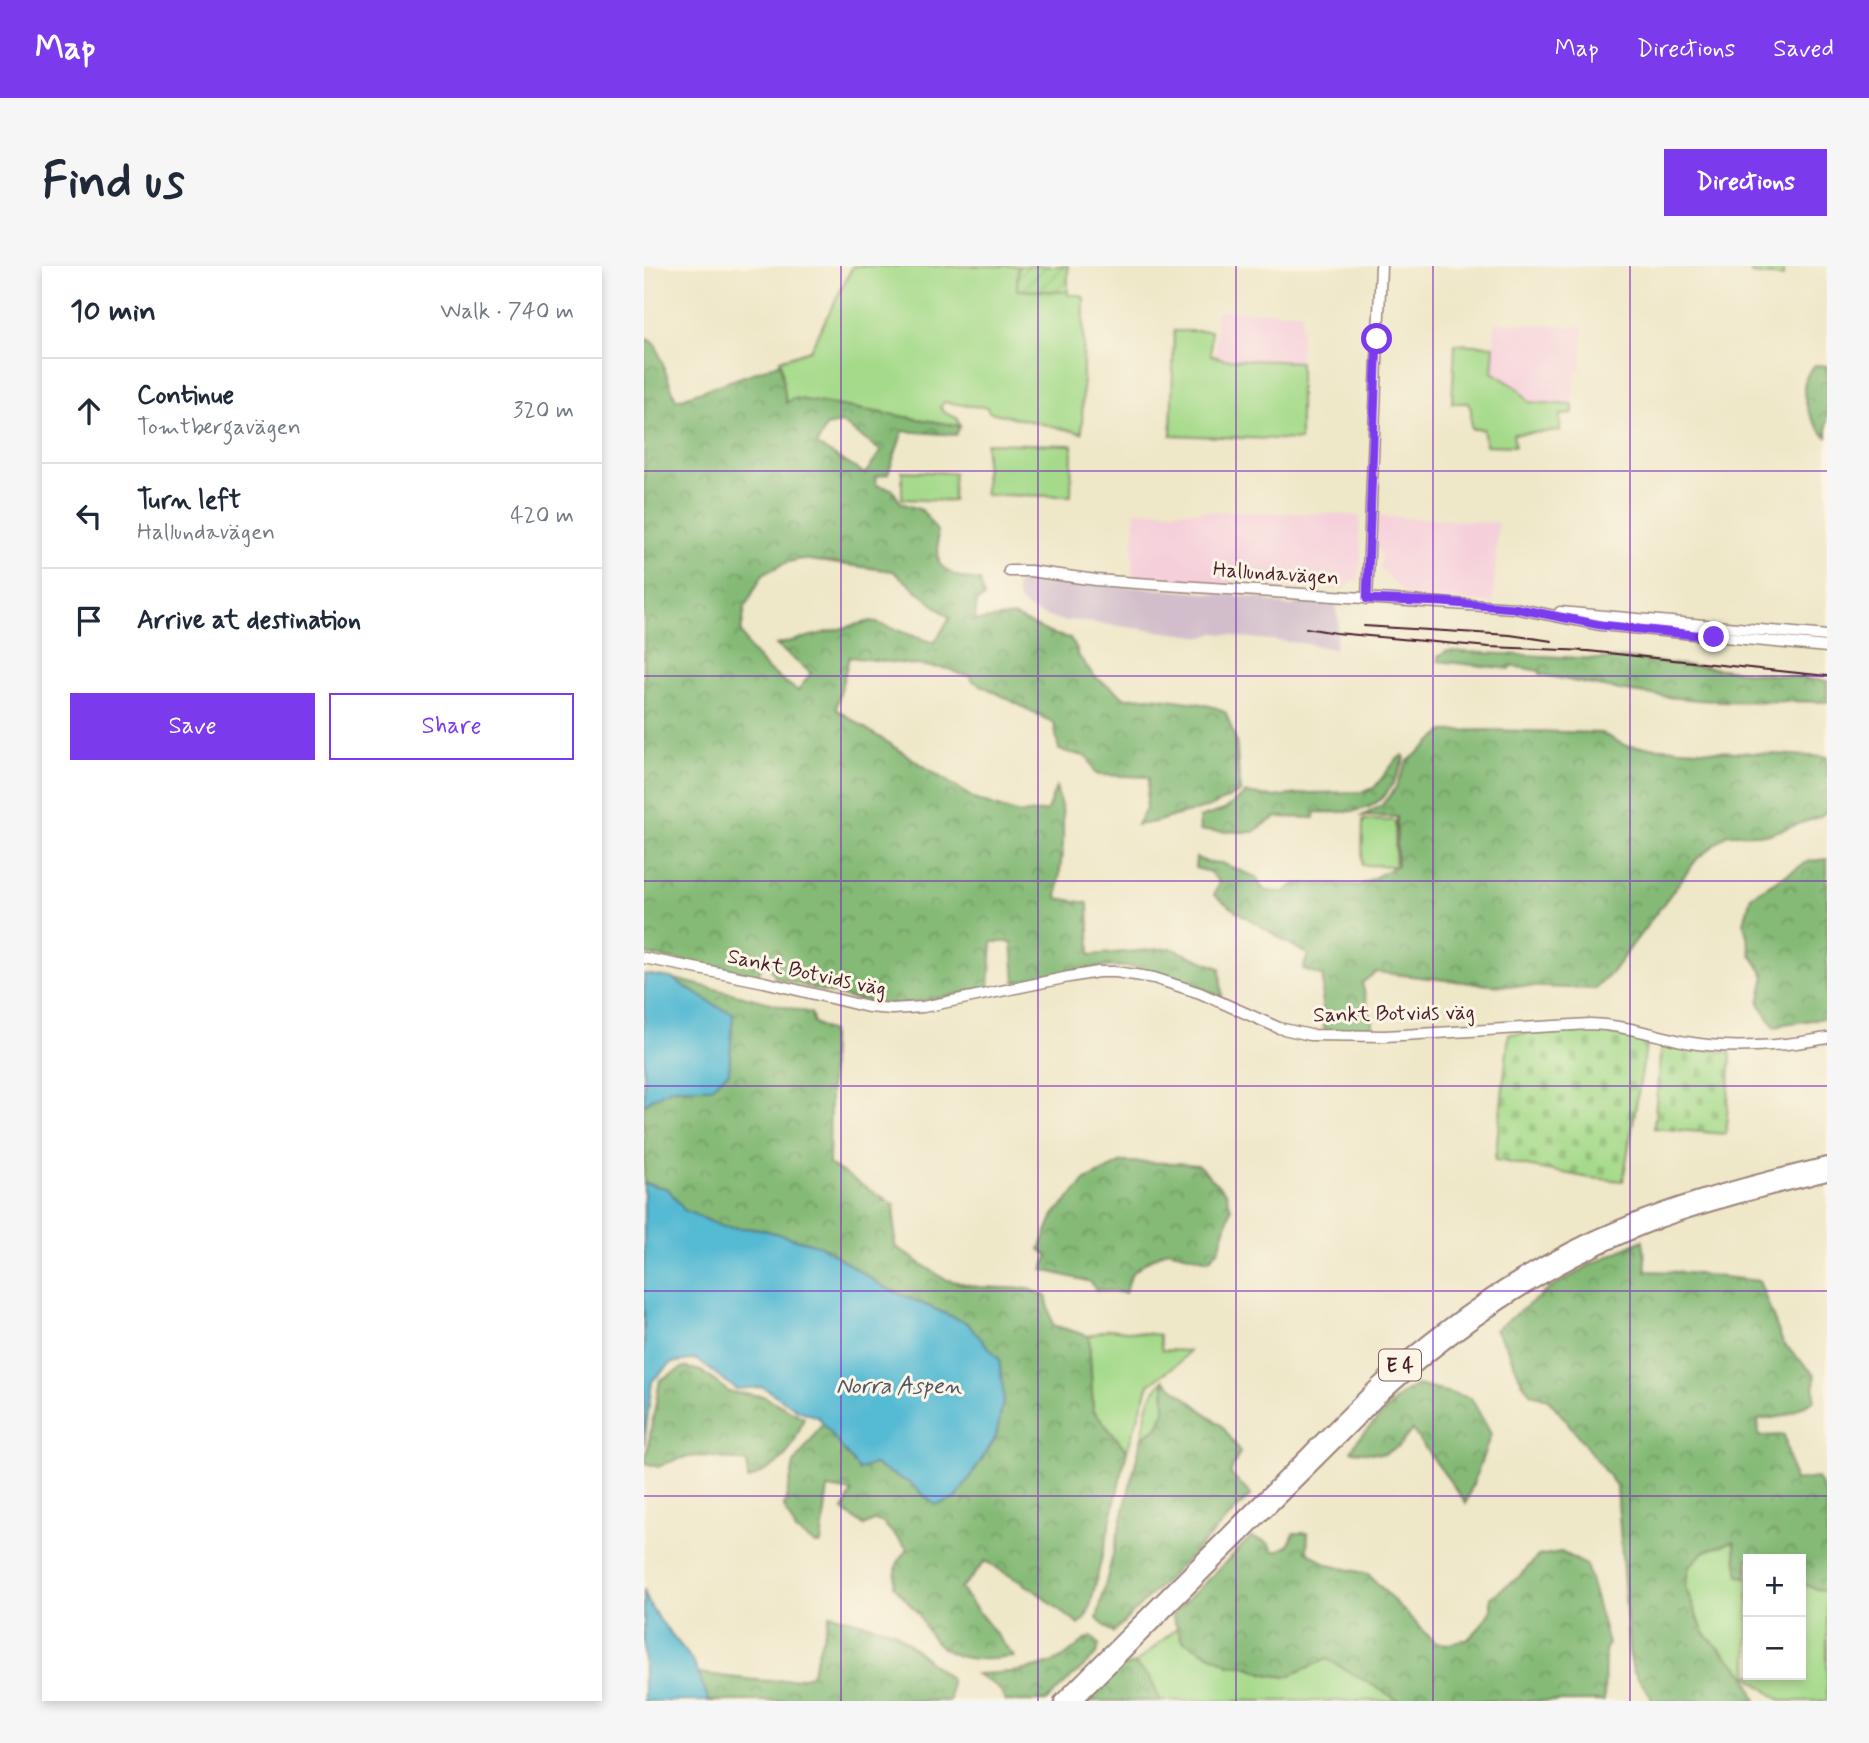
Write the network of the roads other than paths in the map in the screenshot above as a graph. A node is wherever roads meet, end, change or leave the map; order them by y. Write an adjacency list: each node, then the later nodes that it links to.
1 (1381, 266): 3 (main road)
2 (1009, 569): 3 (main road, Hallundavägen)
3 (1367, 599): 4 (main road, Hallundavägen)
4 (1521, 610): 5 (main road, Hallundavägen); 6 (main road, Hallundavägen)
5 (1827, 636)
6 (1827, 647)
7 (644, 958): 8 (main road, Sankt Botvids väg)
8 (1827, 1038)
9 (1827, 1164): 11 (highway, E 4)
10 (1827, 1174): 12 (highway, E 4)
11 (1061, 1701)
12 (1075, 1701)

